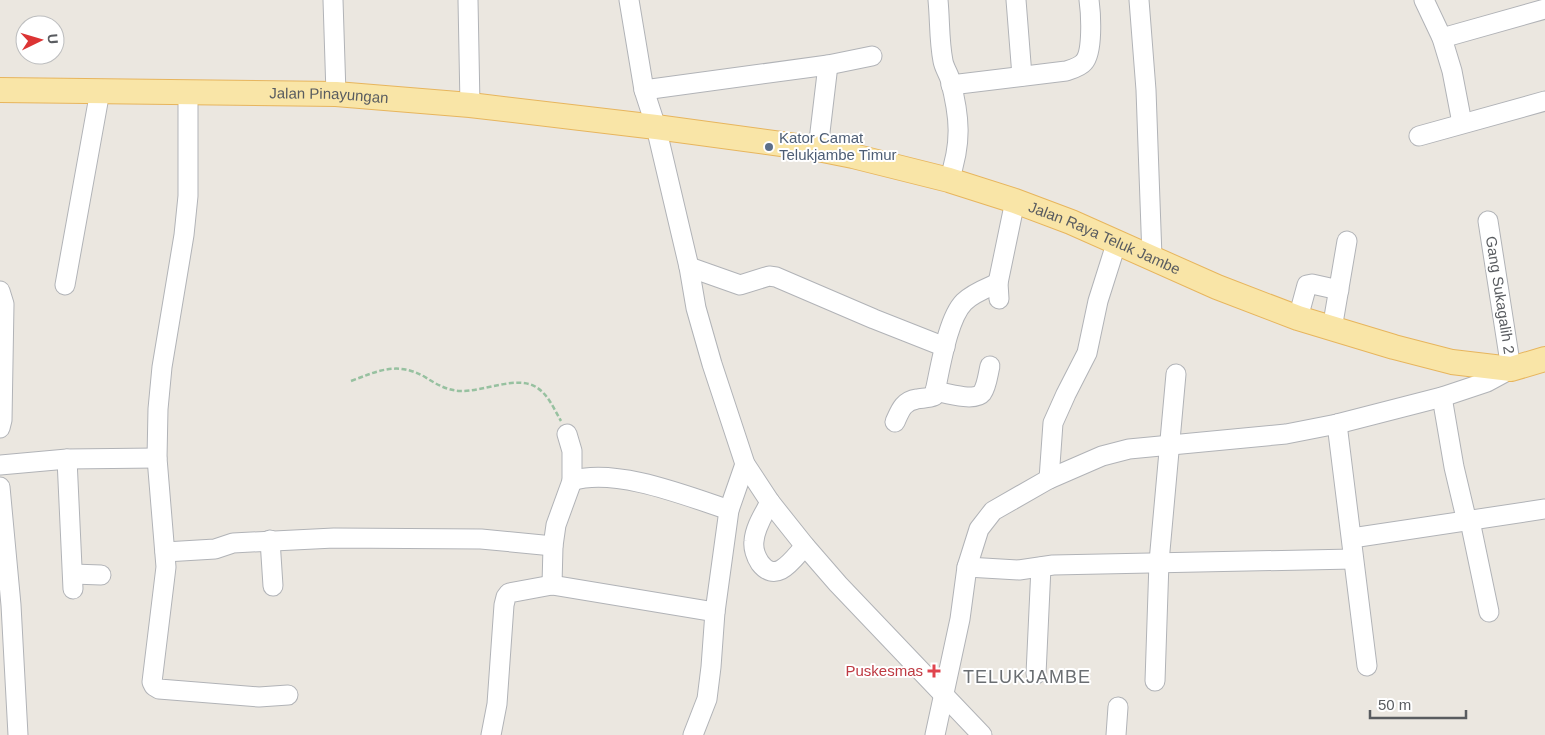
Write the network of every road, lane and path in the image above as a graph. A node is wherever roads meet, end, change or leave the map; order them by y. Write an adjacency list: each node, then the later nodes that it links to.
1 (334, 0): 20 (street)
2 (468, 0): 22 (street)
3 (629, 0): 17 (street)
4 (938, 0): 15 (street)
5 (1016, 0): 14 (street)
6 (1089, 0): 14 (street)
7 (1139, 0): 32 (street)
8 (1424, 0): 11 (street)
9 (1523, 7): 10 (street); 11 (street)
10 (1545, 9)
11 (1442, 38): 23 (street)
12 (872, 56): 13 (street)
13 (828, 65): 17 (street); 26 (street)
14 (1022, 76): 15 (street)
15 (951, 85): 27 (street)
16 (0, 90): 18 (main road, Jalan Pinayungan)
17 (644, 90): 24 (street)
18 (100, 91): 19 (main road, Jalan Pinayungan); 34 (street)
19 (188, 92): 20 (main road, Jalan Pinayungan); 52 (street)
20 (336, 94): 22 (main road, Jalan Pinayungan)
21 (1545, 101): 23 (street)
22 (470, 105): 24 (main road, Jalan Pinayungan)
23 (1462, 123): 25 (street)
24 (656, 127): 26 (main road, Jalan Raya Teluk Jambe); 33 (street)
25 (1419, 136)
26 (818, 149): 27 (main road, Jalan Raya Teluk Jambe)
27 (949, 180): 28 (main road, Jalan Raya Teluk Jambe)
28 (1015, 201): 31 (main road, Jalan Raya Teluk Jambe); 39 (street)
29 (1488, 222): 42 (street, Gang Sukagalih 2)
30 (1347, 241): 35 (street)
31 (1117, 242): 32 (main road, Jalan Raya Teluk Jambe); 56 (street)
32 (1152, 257): 37 (main road, Jalan Raya Teluk Jambe)
33 (688, 267): 39 (street); 54 (street)
34 (66, 286)
35 (1339, 290): 37 (street); 38 (street)
36 (0, 291): 49 (street)
37 (1298, 318): 38 (main road, Jalan Raya Teluk Jambe)
38 (1332, 329): 42 (main road, Jalan Raya Teluk Jambe)
39 (945, 347): 45 (street)
40 (1545, 359): 42 (main road, Jalan Raya Teluk Jambe)
41 (990, 366): 45 (street)
42 (1511, 369): 46 (street)
43 (1176, 374): 51 (street)
44 (351, 381): 50 (path)
45 (935, 391): 47 (street)
46 (1442, 397): 48 (street); 62 (street)
47 (895, 422)
48 (1337, 424): 51 (street); 63 (street)
49 (0, 428)
50 (568, 434): 57 (street)
51 (1169, 445): 56 (street); 69 (street)
52 (157, 458): 53 (street); 67 (street)
53 (67, 459): 55 (street); 72 (street)
54 (745, 464): 59 (street); 61 (street)
55 (0, 465)
56 (1049, 479): 70 (street)
57 (572, 481): 61 (street); 65 (street)
58 (0, 487): 77 (street)
59 (770, 502): 66 (street); 66 (street)
60 (1545, 509): 62 (street)
61 (729, 510): 75 (street)
62 (1468, 522): 63 (street); 76 (street)
63 (1352, 538): 68 (street)
64 (270, 540): 65 (street); 67 (street); 74 (street)
65 (553, 546): 73 (street)
66 (805, 546): 81 (street)
67 (165, 552): 82 (street)
68 (1354, 559): 69 (street); 78 (street)
69 (1159, 562): 71 (street); 80 (street)
70 (967, 567): 71 (street); 81 (street)
71 (1041, 567): 79 (street)
72 (101, 574)
73 (552, 585): 75 (street); 85 (street)
74 (273, 586)
75 (715, 612): 86 (street)
76 (1489, 612)
77 (7, 653): 84 (street)
78 (1367, 666)
79 (1036, 674)
80 (1155, 681)
81 (944, 694): 87 (street); 88 (street)
82 (288, 695)
83 (1118, 708): 89 (street)
84 (18, 735)
85 (490, 735)
86 (693, 735)
87 (936, 735)
88 (982, 735)
89 (1116, 735)

